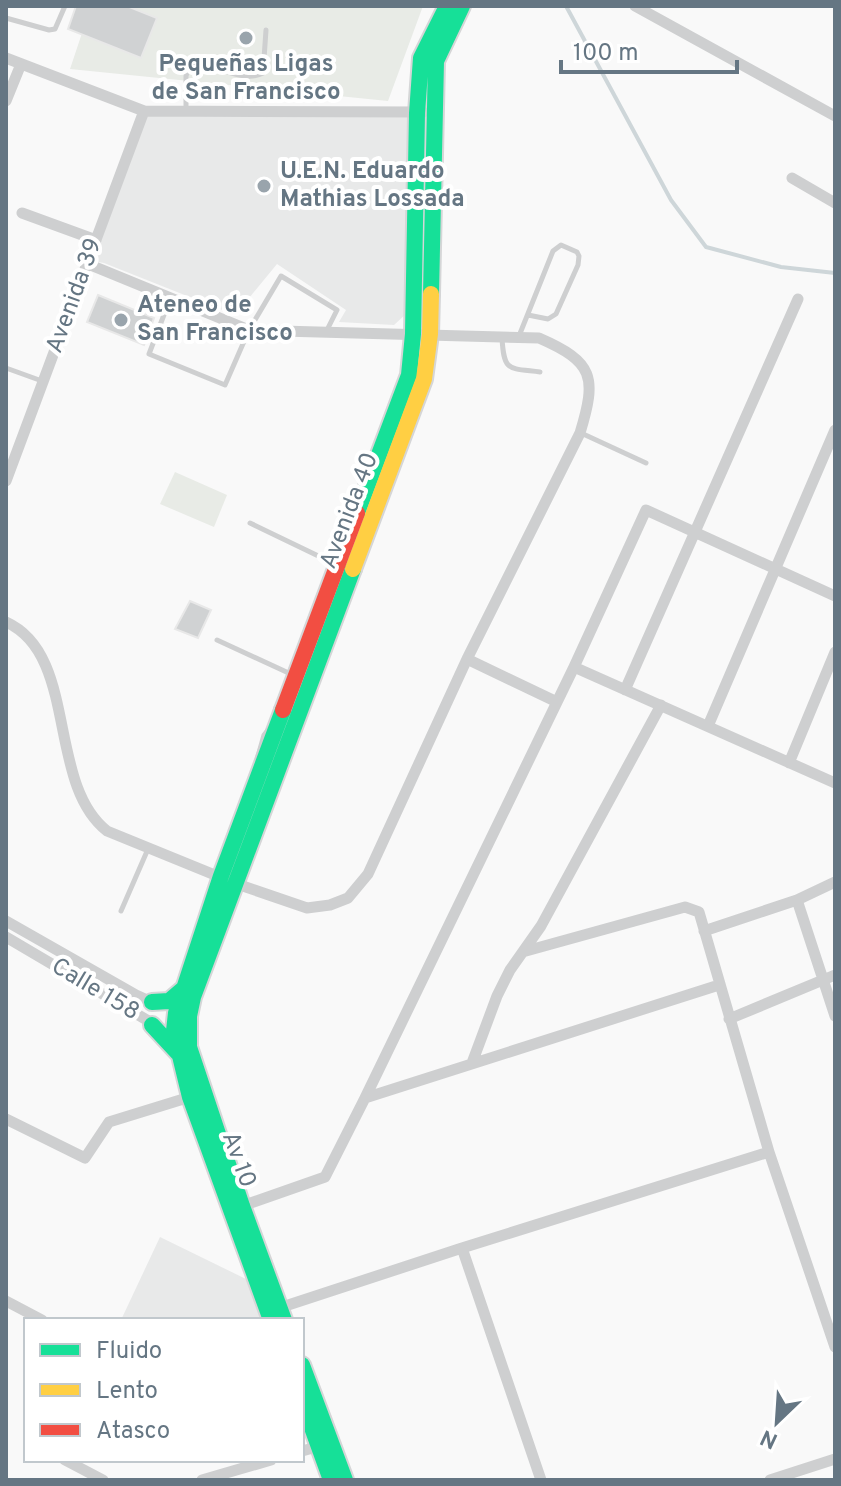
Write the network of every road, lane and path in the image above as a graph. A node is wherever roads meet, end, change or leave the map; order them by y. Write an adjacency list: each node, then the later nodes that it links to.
1 (65, 6): 5 (lane)
2 (447, 6): 13 (street, Avenida 40)
3 (462, 6): 11 (street, Avenida 40)
4 (635, 6): 14 (street)
5 (6, 18)
6 (266, 30): 12 (lane)
7 (6, 58): 8 (street)
8 (21, 64): 9 (street); 10 (street)
9 (6, 101)
10 (144, 111): 12 (street); 18 (street, Avenida 39)
11 (435, 111): 13 (street); 25 (street, Avenida 40)
12 (186, 112): 13 (street)
13 (417, 113): 25 (street, Avenida 40)
14 (835, 116)
15 (792, 178): 16 (street)
16 (835, 203)
17 (22, 213): 18 (street)
18 (96, 240): 19 (street, Avenida 39)
19 (88, 264): 20 (street); 30 (street, Avenida 39)
20 (170, 298): 23 (street); 23 (lane)
21 (798, 299): 36 (street)
22 (528, 315): 22 (lane); 27 (lane)
23 (249, 330): 24 (street); 24 (lane)
24 (326, 332): 25 (street)
25 (422, 334): 26 (street); 37 (street, Avenida 40); 55 (street, Avenida 40)
26 (502, 337): 27 (street); 29 (lane)
27 (519, 337): 32 (street)
28 (6, 368): 30 (lane)
29 (540, 372)
30 (43, 382): 34 (street, Avenida 39)
31 (835, 430): 38 (street)
32 (580, 433): 33 (lane); 43 (street)
33 (646, 463)
34 (6, 481)
35 (250, 523): 37 (lane)
36 (695, 532): 38 (street); 44 (street); 46 (street)
37 (340, 566): 45 (street, Avenida 40)
38 (774, 569): 39 (street); 49 (street)
39 (835, 596)
40 (6, 622): 52 (street)
41 (217, 640): 45 (lane)
42 (835, 652): 50 (street)
43 (467, 659): 47 (street); 55 (street)
44 (574, 667): 46 (street); 47 (street)
45 (298, 677): 53 (street, Avenida 40)
46 (625, 690): 48 (street)
47 (557, 702): 77 (street)
48 (661, 705): 49 (street); 63 (street)
49 (708, 726): 50 (street)
50 (789, 763): 51 (street)
51 (835, 783)
52 (149, 848): 53 (street); 57 (lane)
53 (221, 876): 55 (street); 68 (street, Avenida 40)
54 (835, 882): 56 (street)
55 (237, 884): 72 (street, Avenida 40)
56 (797, 900): 59 (street); 65 (street)
57 (121, 911)
58 (6, 921): 61 (street)
59 (704, 931): 63 (street); 67 (street)
60 (6, 937): 62 (street, Calle 158)
61 (35, 938): 62 (street); 64 (street)
62 (29, 950): 66 (street, Calle 158)
63 (526, 951): 75 (street)
64 (89, 969): 66 (street); 69 (street)
65 (829, 978): 70 (street); 71 (street)
66 (83, 983): 73 (street, Calle 158)
67 (719, 985): 71 (street); 75 (street)
68 (185, 988): 69 (street); 72 (street, Avenida 40)
69 (152, 1002): 72 (street)
70 (835, 1016)
71 (729, 1019): 79 (street)
72 (182, 1022): 73 (street, Calle 158); 74 (street, Av 10); 80 (street)
73 (152, 1025): 74 (street)
74 (180, 1056): 76 (street, Av 10)
75 (472, 1063): 77 (street)
76 (190, 1097): 78 (street); 83 (street, Av 10)
77 (365, 1098): 80 (street)
78 (6, 1119)
79 (769, 1152): 81 (street); 85 (street)
80 (242, 1206): 83 (street)
81 (462, 1248): 83 (street); 97 (street)
82 (6, 1301): 84 (street)
83 (276, 1315)
84 (38, 1318)
85 (835, 1347)
86 (304, 1372): 88 (street)
87 (304, 1404): 88 (street)
88 (326, 1444): 89 (street); 95 (street); 96 (street)
89 (304, 1450)
90 (835, 1459): 98 (street)
91 (69, 1462): 93 (street)
92 (264, 1462): 94 (street)
93 (103, 1480)
94 (202, 1480)
95 (331, 1480)
96 (345, 1480)
97 (541, 1480)
98 (770, 1480)

